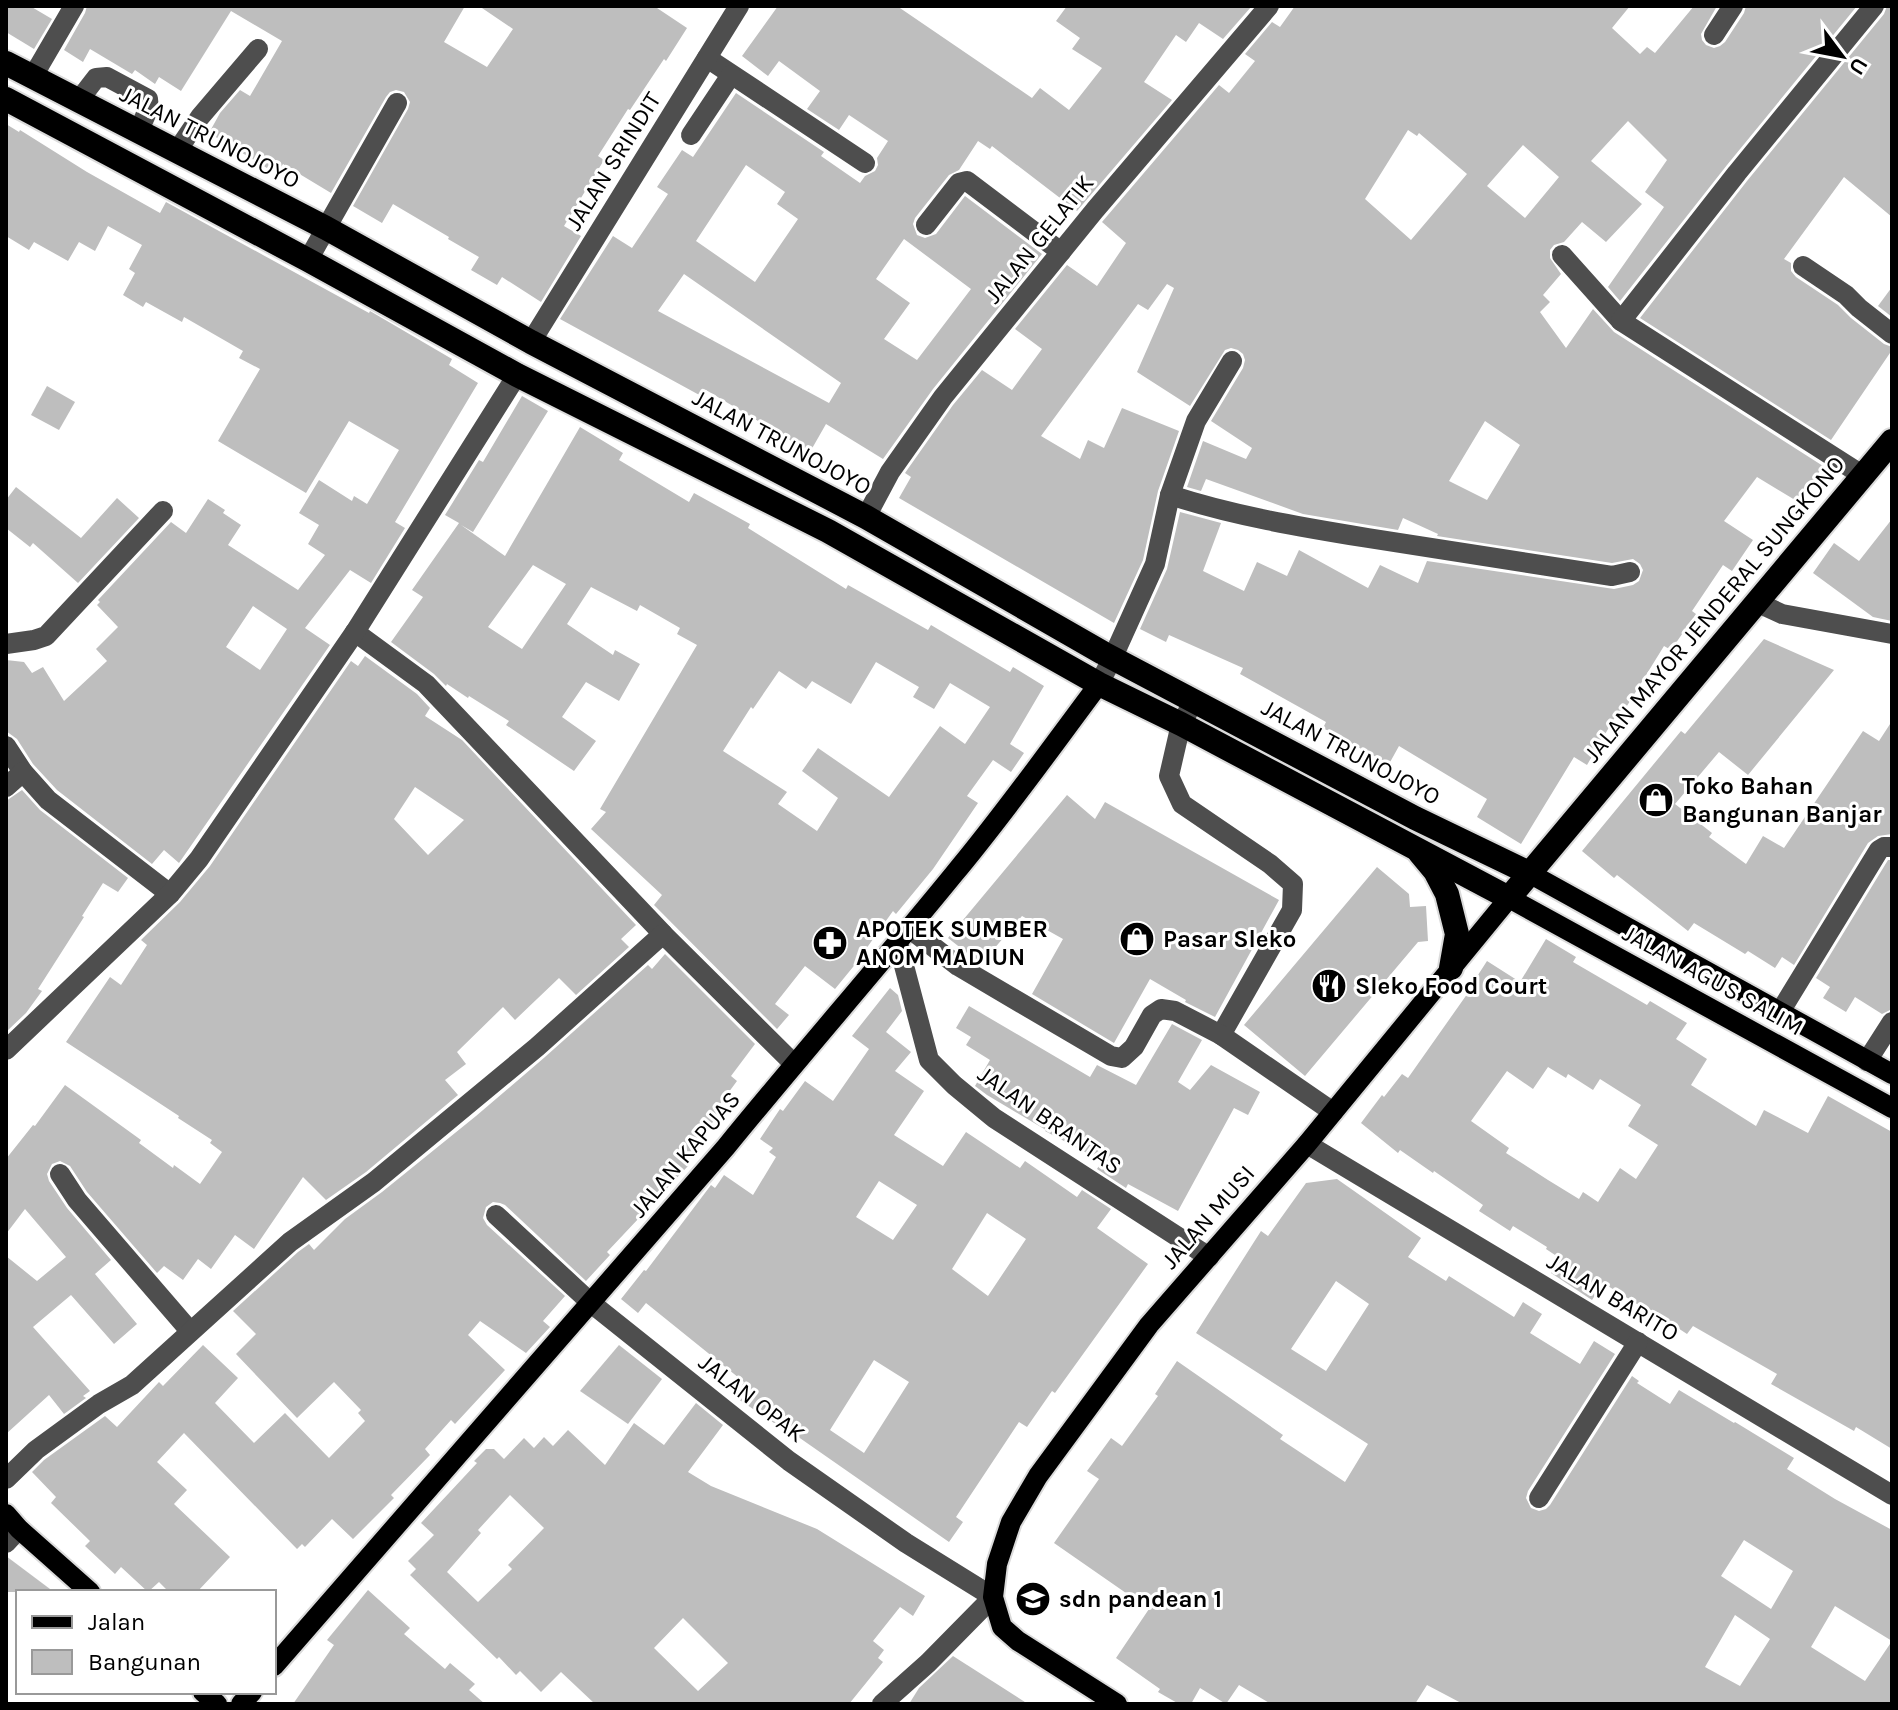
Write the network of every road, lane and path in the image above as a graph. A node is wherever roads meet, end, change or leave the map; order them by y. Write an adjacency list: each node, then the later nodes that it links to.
1 (74, 6): 11 (street)
2 (739, 6): 8 (street, JALAN SRINDIT)
3 (1269, 6): 21 (street, JALAN GELATIK)
4 (1733, 6): 6 (street)
5 (1874, 6): 25 (street)
6 (1714, 35)
7 (258, 49): 17 (street)
8 (707, 58): 10 (street); 27 (street, JALAN SRINDIT)
9 (6, 63): 11 (highway, JALAN TRUNOJOYO)
10 (731, 75): 16 (street); 18 (street)
11 (32, 78): 13 (highway, JALAN TRUNOJOYO)
12 (6, 99): 23 (highway)
13 (79, 100): 15 (highway, JALAN TRUNOJOYO); 15 (street)
14 (397, 103): 20 (street)
15 (138, 131): 17 (highway, JALAN TRUNOJOYO)
16 (691, 135)
17 (177, 151): 20 (highway, JALAN TRUNOJOYO)
18 (865, 163)
19 (926, 225): 21 (street)
20 (326, 228): 23 (street); 27 (highway, JALAN TRUNOJOYO)
21 (1061, 252): 34 (street, JALAN GELATIK)
22 (1562, 255): 25 (street)
23 (308, 260): 29 (highway)
24 (1803, 266): 26 (street)
25 (1621, 321): 31 (street)
26 (1892, 334)
27 (531, 342): 34 (highway, JALAN TRUNOJOYO)
28 (1232, 361): 32 (street, JALAN KAPUAS)
29 (517, 375): 37 (street); 41 (highway)
30 (1892, 441): 31 (highway, JALAN MAYOR JENDERAL SUNGKONO)
31 (1862, 475): 36 (highway, JALAN MAYOR JENDERAL SUNGKONO)
32 (1170, 495): 35 (street); 40 (street, JALAN KAPUAS)
33 (163, 511): 39 (street)
34 (866, 517): 40 (highway, JALAN TRUNOJOYO)
35 (1630, 572)
36 (1758, 603): 38 (street); 49 (highway, JALAN MAYOR JENDERAL SUNGKONO)
37 (355, 632): 50 (street); 52 (street)
38 (1892, 634)
39 (6, 644)
40 (1113, 657): 41 (street, JALAN KAPUAS); 42 (highway, JALAN TRUNOJOYO)
41 (1099, 684): 43 (highway); 53 (main road, JALAN KAPUAS)
42 (1194, 701): 43 (street); 49 (highway, JALAN TRUNOJOYO)
43 (1181, 724): 48 (highway); 57 (street)
44 (6, 746): 45 (street)
45 (23, 772): 46 (street); 50 (street)
46 (6, 787)
47 (1892, 847): 55 (street)
48 (1417, 848): 51 (highway); 54 (highway)
49 (1529, 873): 51 (highway, JALAN MAYOR JENDERAL SUNGKONO); 55 (main road)
50 (170, 894): 58 (street)
51 (1509, 898): 54 (main road, JALAN MUSI); 62 (main road, JALAN AGUS SALIM)
52 (663, 934): 60 (street); 69 (street)
53 (903, 936): 57 (street); 60 (main road, JALAN KAPUAS); 67 (street, JALAN BRANTAS)
54 (1451, 968): 63 (main road, JALAN MUSI)
55 (1780, 1012): 59 (main road)
56 (1892, 1022): 59 (street)
57 (1221, 1035): 63 (street)
58 (6, 1050)
59 (1867, 1061): 61 (main road)
60 (794, 1064): 68 (main road, JALAN KAPUAS)
61 (1892, 1074)
62 (1892, 1108)
63 (1333, 1112): 64 (main road, JALAN MUSI)
64 (1307, 1144): 67 (main road, JALAN MUSI); 70 (street, JALAN BARITO)
65 (60, 1174): 69 (street)
66 (496, 1215): 68 (street, JALAN OPAK)
67 (1209, 1257): 76 (main road, JALAN MUSI)
68 (591, 1303): 76 (street, JALAN OPAK); 77 (main road, JALAN KAPUAS)
69 (190, 1331): 71 (street)
70 (1638, 1342): 72 (street, JALAN BARITO); 73 (street)
71 (6, 1479)
72 (1892, 1495)
73 (1539, 1498)
74 (10, 1529): 75 (main road)
75 (87, 1590)
76 (993, 1597): 78 (street); 79 (main road)
77 (276, 1664)
78 (882, 1704)
79 (1117, 1704)

